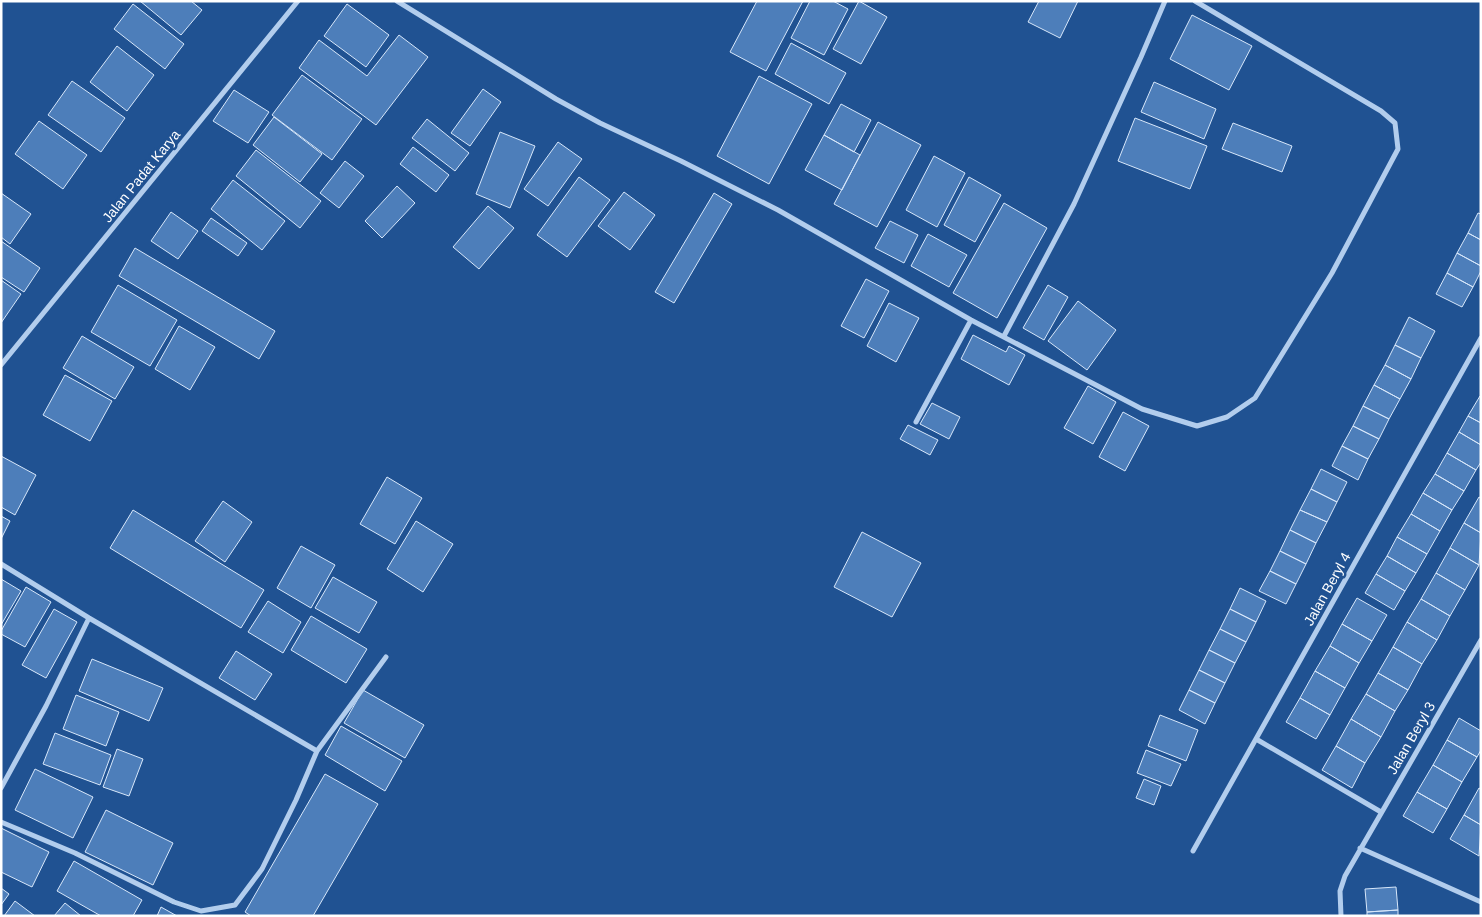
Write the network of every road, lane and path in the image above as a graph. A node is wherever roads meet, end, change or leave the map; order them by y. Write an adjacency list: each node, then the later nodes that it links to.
1 (298, 1): 8 (street, Jalan Padat Karya)
2 (397, 1): 5 (street)
3 (1165, 1): 6 (street)
4 (1194, 1): 6 (street)
5 (971, 320): 6 (street); 9 (street)
6 (1004, 336)
7 (1481, 338): 14 (street, Jalan Beryl 4)
8 (1, 365)
9 (916, 422)
10 (1, 564): 11 (street)
11 (89, 618): 15 (street); 16 (street)
12 (1481, 640): 17 (street, Jalan Beryl 3)
13 (386, 657): 15 (street)
14 (1256, 739): 17 (street); 20 (street, Jalan Beryl 4)
15 (317, 751): 18 (street)
16 (1, 788)
17 (1381, 812): 19 (street, Jalan Beryl 3)
18 (1, 822)
19 (1360, 848): 21 (street); 22 (street, Jalan Beryl 3)
20 (1193, 851)
21 (1481, 902)
22 (1341, 916)

